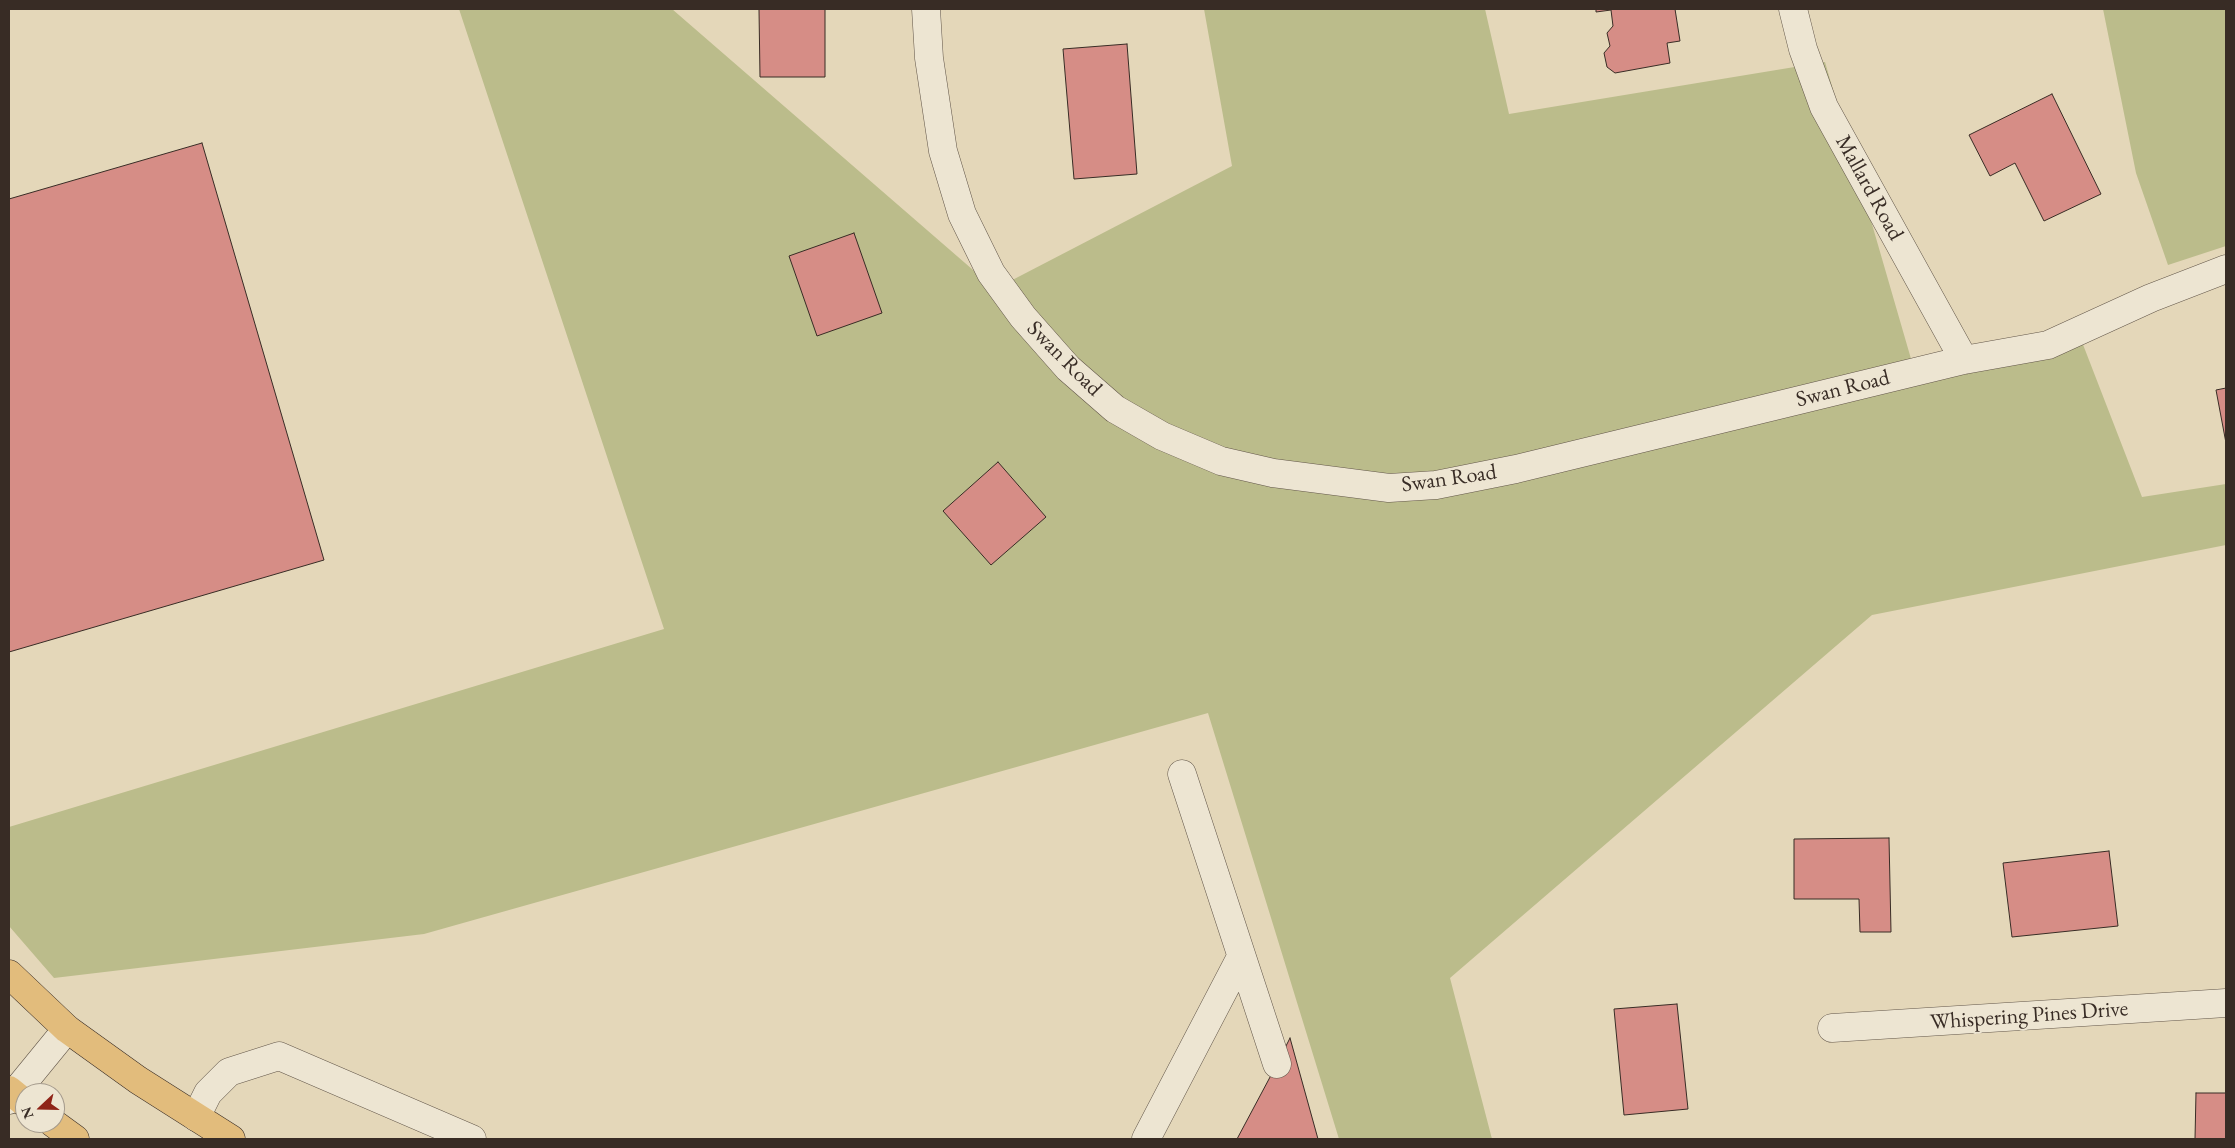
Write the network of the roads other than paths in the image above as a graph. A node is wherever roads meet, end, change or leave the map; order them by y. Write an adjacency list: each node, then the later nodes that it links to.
1 (926, 9): 4 (street, Swan Road)
2 (1793, 9): 4 (street, Mallard Road)
3 (2226, 269): 4 (street, Swan Road)
4 (1964, 360)
5 (1182, 774): 6 (street)
6 (1241, 958): 11 (street); 16 (street)
7 (9, 974): 10 (main road)
8 (2226, 1003): 9 (street, Whispering Pines Drive)
9 (1832, 1028)
10 (68, 1029): 12 (street); 13 (main road)
11 (1277, 1064)
12 (14, 1097)
13 (196, 1117): 14 (main road); 15 (street)
14 (232, 1139)
15 (472, 1139)
16 (1146, 1139)

